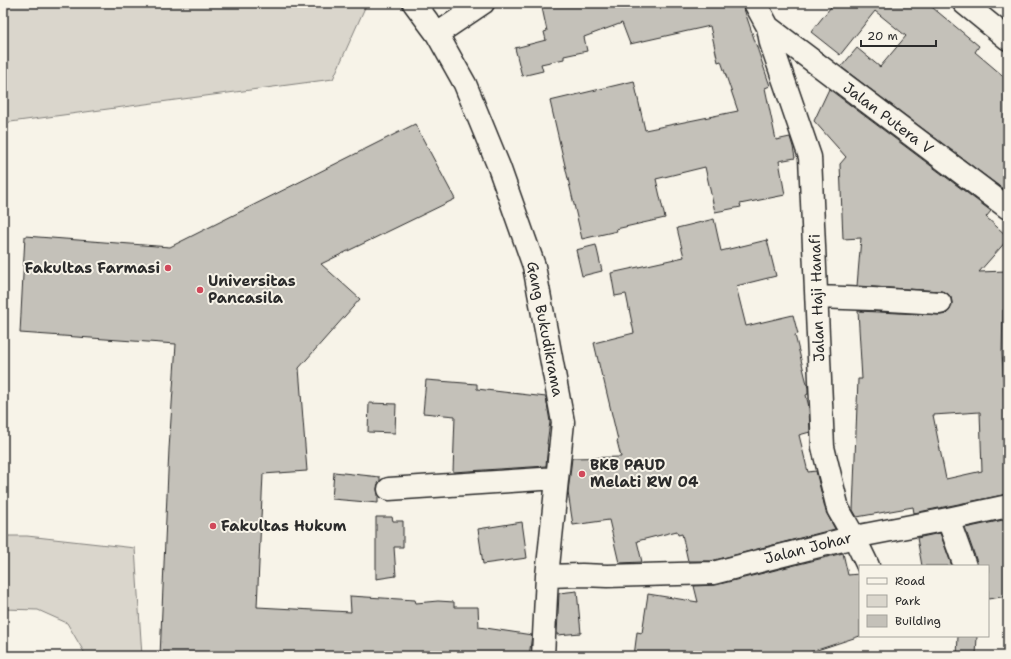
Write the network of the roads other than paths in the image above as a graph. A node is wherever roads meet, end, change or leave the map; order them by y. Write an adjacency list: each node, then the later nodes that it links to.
1 (414, 3): 6 (street, Gang Bukudikrama)
2 (483, 3): 6 (street)
3 (755, 3): 5 (street)
4 (964, 3): 7 (street)
5 (768, 27): 8 (street, Jalan Putera V); 9 (street, Jalan Haji Hanafi)
6 (438, 34): 11 (street, Gang Bukudikrama)
7 (1008, 39)
8 (1008, 208)
9 (816, 297): 10 (street); 15 (street, Jalan Haji Hanafi)
10 (940, 303)
11 (557, 478): 12 (street); 18 (street, Gang Bukudikrama)
12 (389, 489)
13 (1008, 506): 14 (street, Jalan Johar)
14 (948, 519): 15 (street, Jalan Johar); 17 (street)
15 (854, 536): 16 (street, Jalan Haji Hanafi); 18 (street, Jalan Johar)
16 (868, 565)
17 (965, 565)
18 (547, 576): 19 (street, Gang Bukudikrama)
19 (543, 656)

